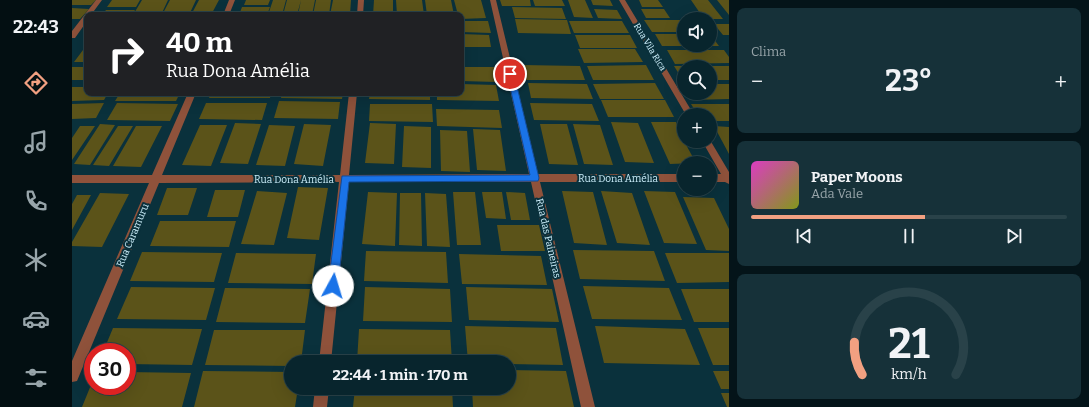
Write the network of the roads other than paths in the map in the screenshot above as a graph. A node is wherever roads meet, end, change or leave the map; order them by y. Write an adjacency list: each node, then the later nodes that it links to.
1 (99, 0): 6 (street)
2 (232, 0): 7 (street)
3 (361, 0): 8 (street)
4 (493, 0): 16 (street, Rua das Paineiras)
5 (622, 0): 13 (street, Rua Vila Rica)
6 (90, 12)
7 (227, 12)
8 (360, 12)
9 (84, 20): 10 (street)
10 (72, 36)
11 (191, 96): 20 (street, Rua Caramuru)
12 (353, 96): 15 (street)
13 (686, 108)
14 (710, 148): 21 (street)
15 (345, 178): 16 (street, Rua Dona Amélia); 20 (street, Rua Dona Amélia); 22 (street)
16 (535, 178): 17 (street, Rua Dona Amélia); 26 (street, Rua das Paineiras)
17 (677, 178)
18 (717, 178): 21 (street)
19 (72, 179): 20 (street, Rua Dona Amélia)
20 (155, 179): 23 (street, Rua Caramuru)
21 (729, 179)
22 (326, 355)
23 (72, 376)
24 (321, 395): 25 (street)
25 (320, 407)
26 (588, 407)

